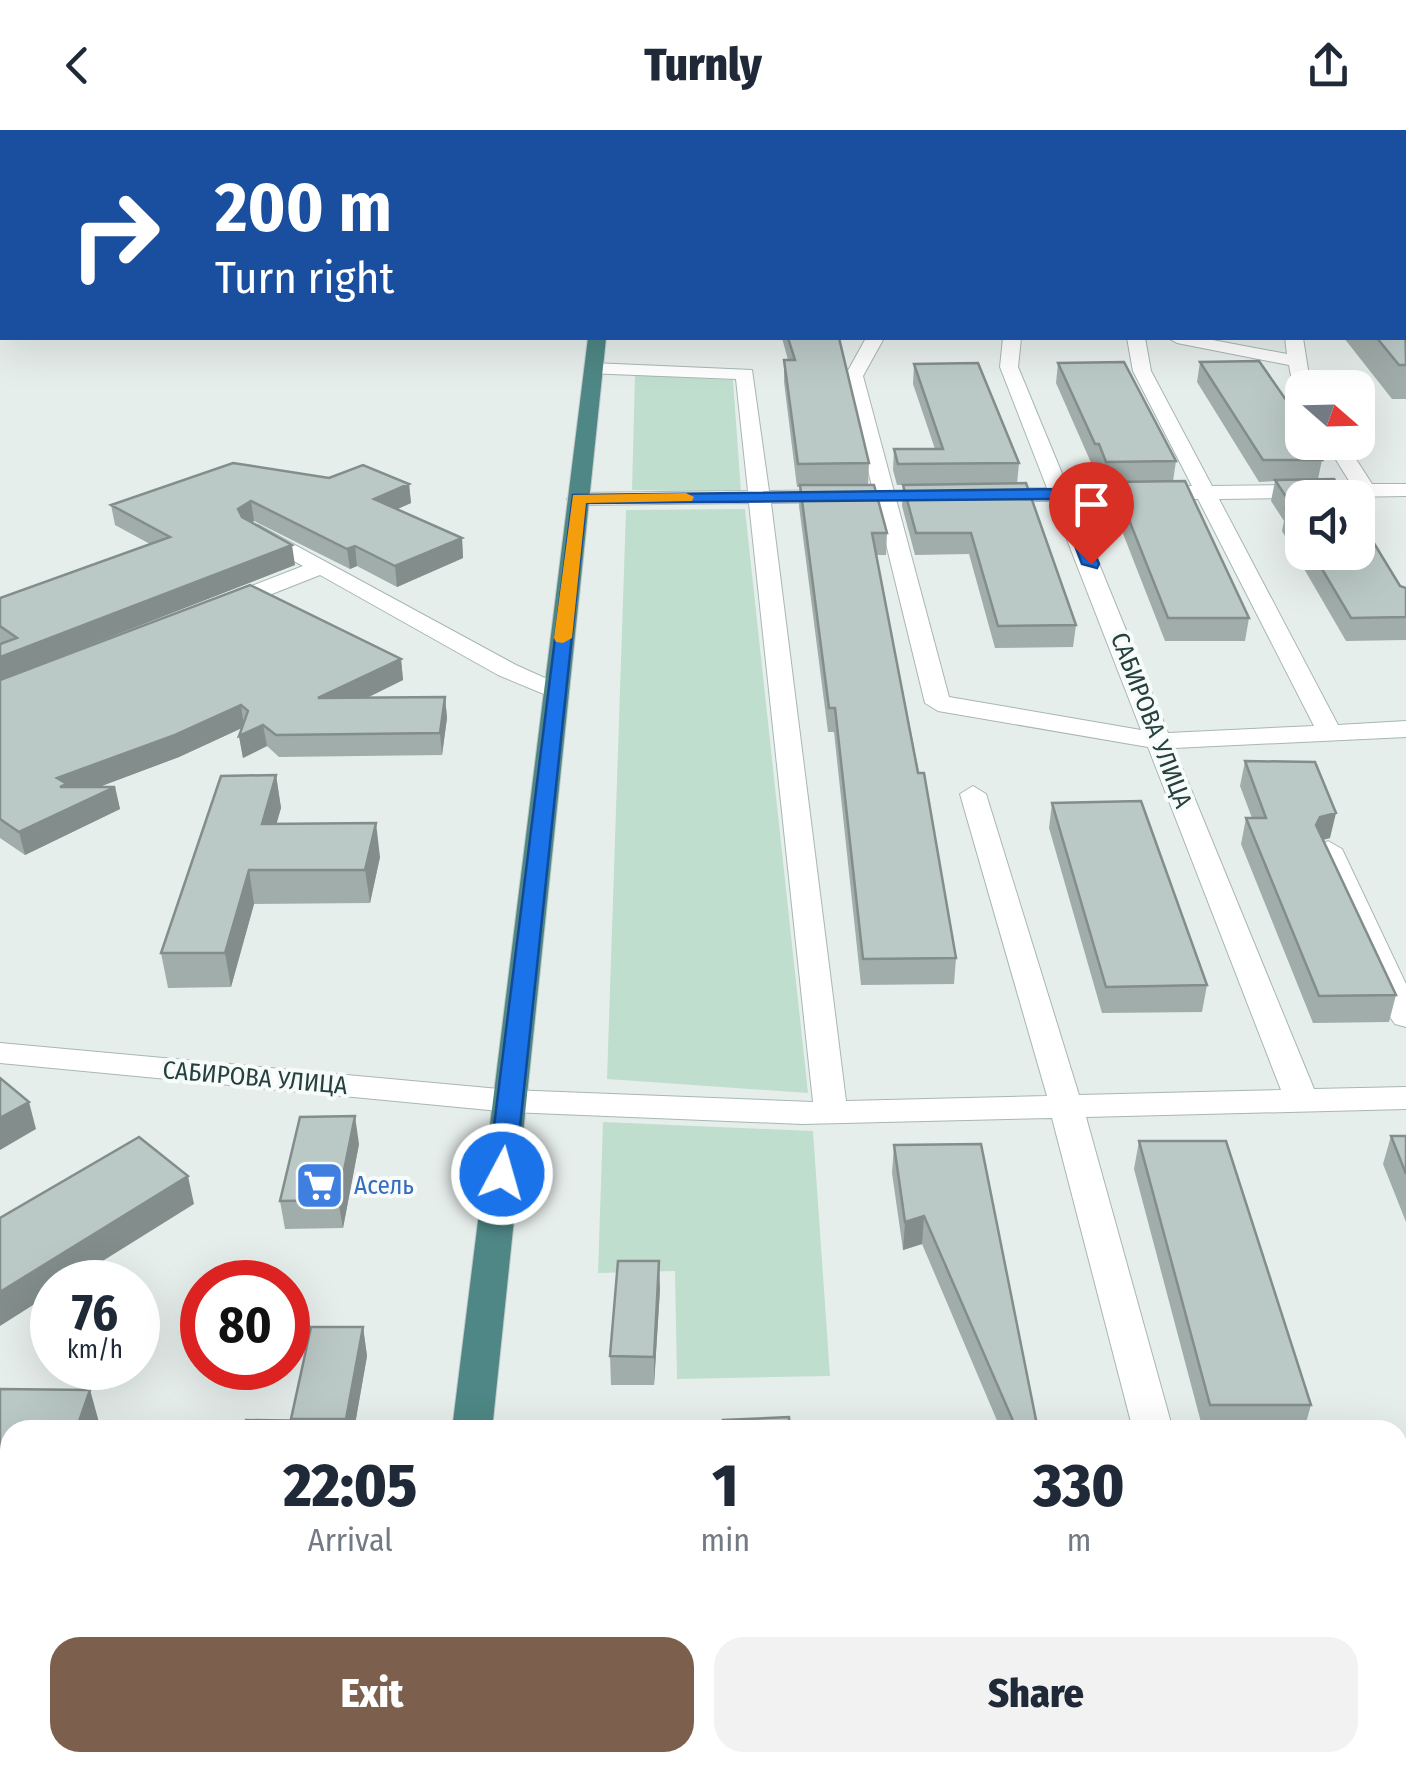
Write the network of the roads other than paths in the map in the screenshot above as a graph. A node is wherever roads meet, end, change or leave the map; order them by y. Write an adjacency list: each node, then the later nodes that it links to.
1 (597, 340): 8 (highway)
2 (874, 340): 16 (street)
3 (1012, 340): 14 (street, САБИРОВА УЛИЦА)
4 (1136, 340): 12 (street)
5 (1188, 340): 7 (street)
6 (1294, 340): 7 (street)
7 (1297, 361): 9 (street)
8 (593, 368): 17 (street); 18 (highway)
9 (1298, 370)
10 (1406, 490): 11 (street)
11 (1375, 491)
12 (1207, 492): 13 (street); 14 (street); 24 (street)
13 (1285, 493)
14 (1063, 494): 15 (street); 25 (street, САБИРОВА УЛИЦА)
15 (964, 495)
16 (894, 496): 17 (street); 25 (street)
17 (759, 497): 18 (street); 34 (street)
18 (578, 499): 22 (highway)
19 (256, 530): 20 (street)
20 (321, 568): 21 (street); 22 (street)
21 (196, 616)
22 (556, 692): 31 (highway)
23 (1406, 729): 24 (street)
24 (1329, 731): 25 (street)
25 (1160, 742): 32 (street, САБИРОВА УЛИЦА)
26 (973, 794): 33 (street)
27 (1328, 849): 28 (street)
28 (1406, 1017)
29 (0, 1054): 31 (street, САБИРОВА УЛИЦА)
30 (1406, 1098): 32 (street, САБИРОВА УЛИЦА)
31 (510, 1101): 34 (street, САБИРОВА УЛИЦА); 35 (highway)
32 (1302, 1101): 33 (street, САБИРОВА УЛИЦА)
33 (1066, 1106): 34 (street, САБИРОВА УЛИЦА); 36 (street)
34 (831, 1112)
35 (473, 1420)
36 (1150, 1420)

